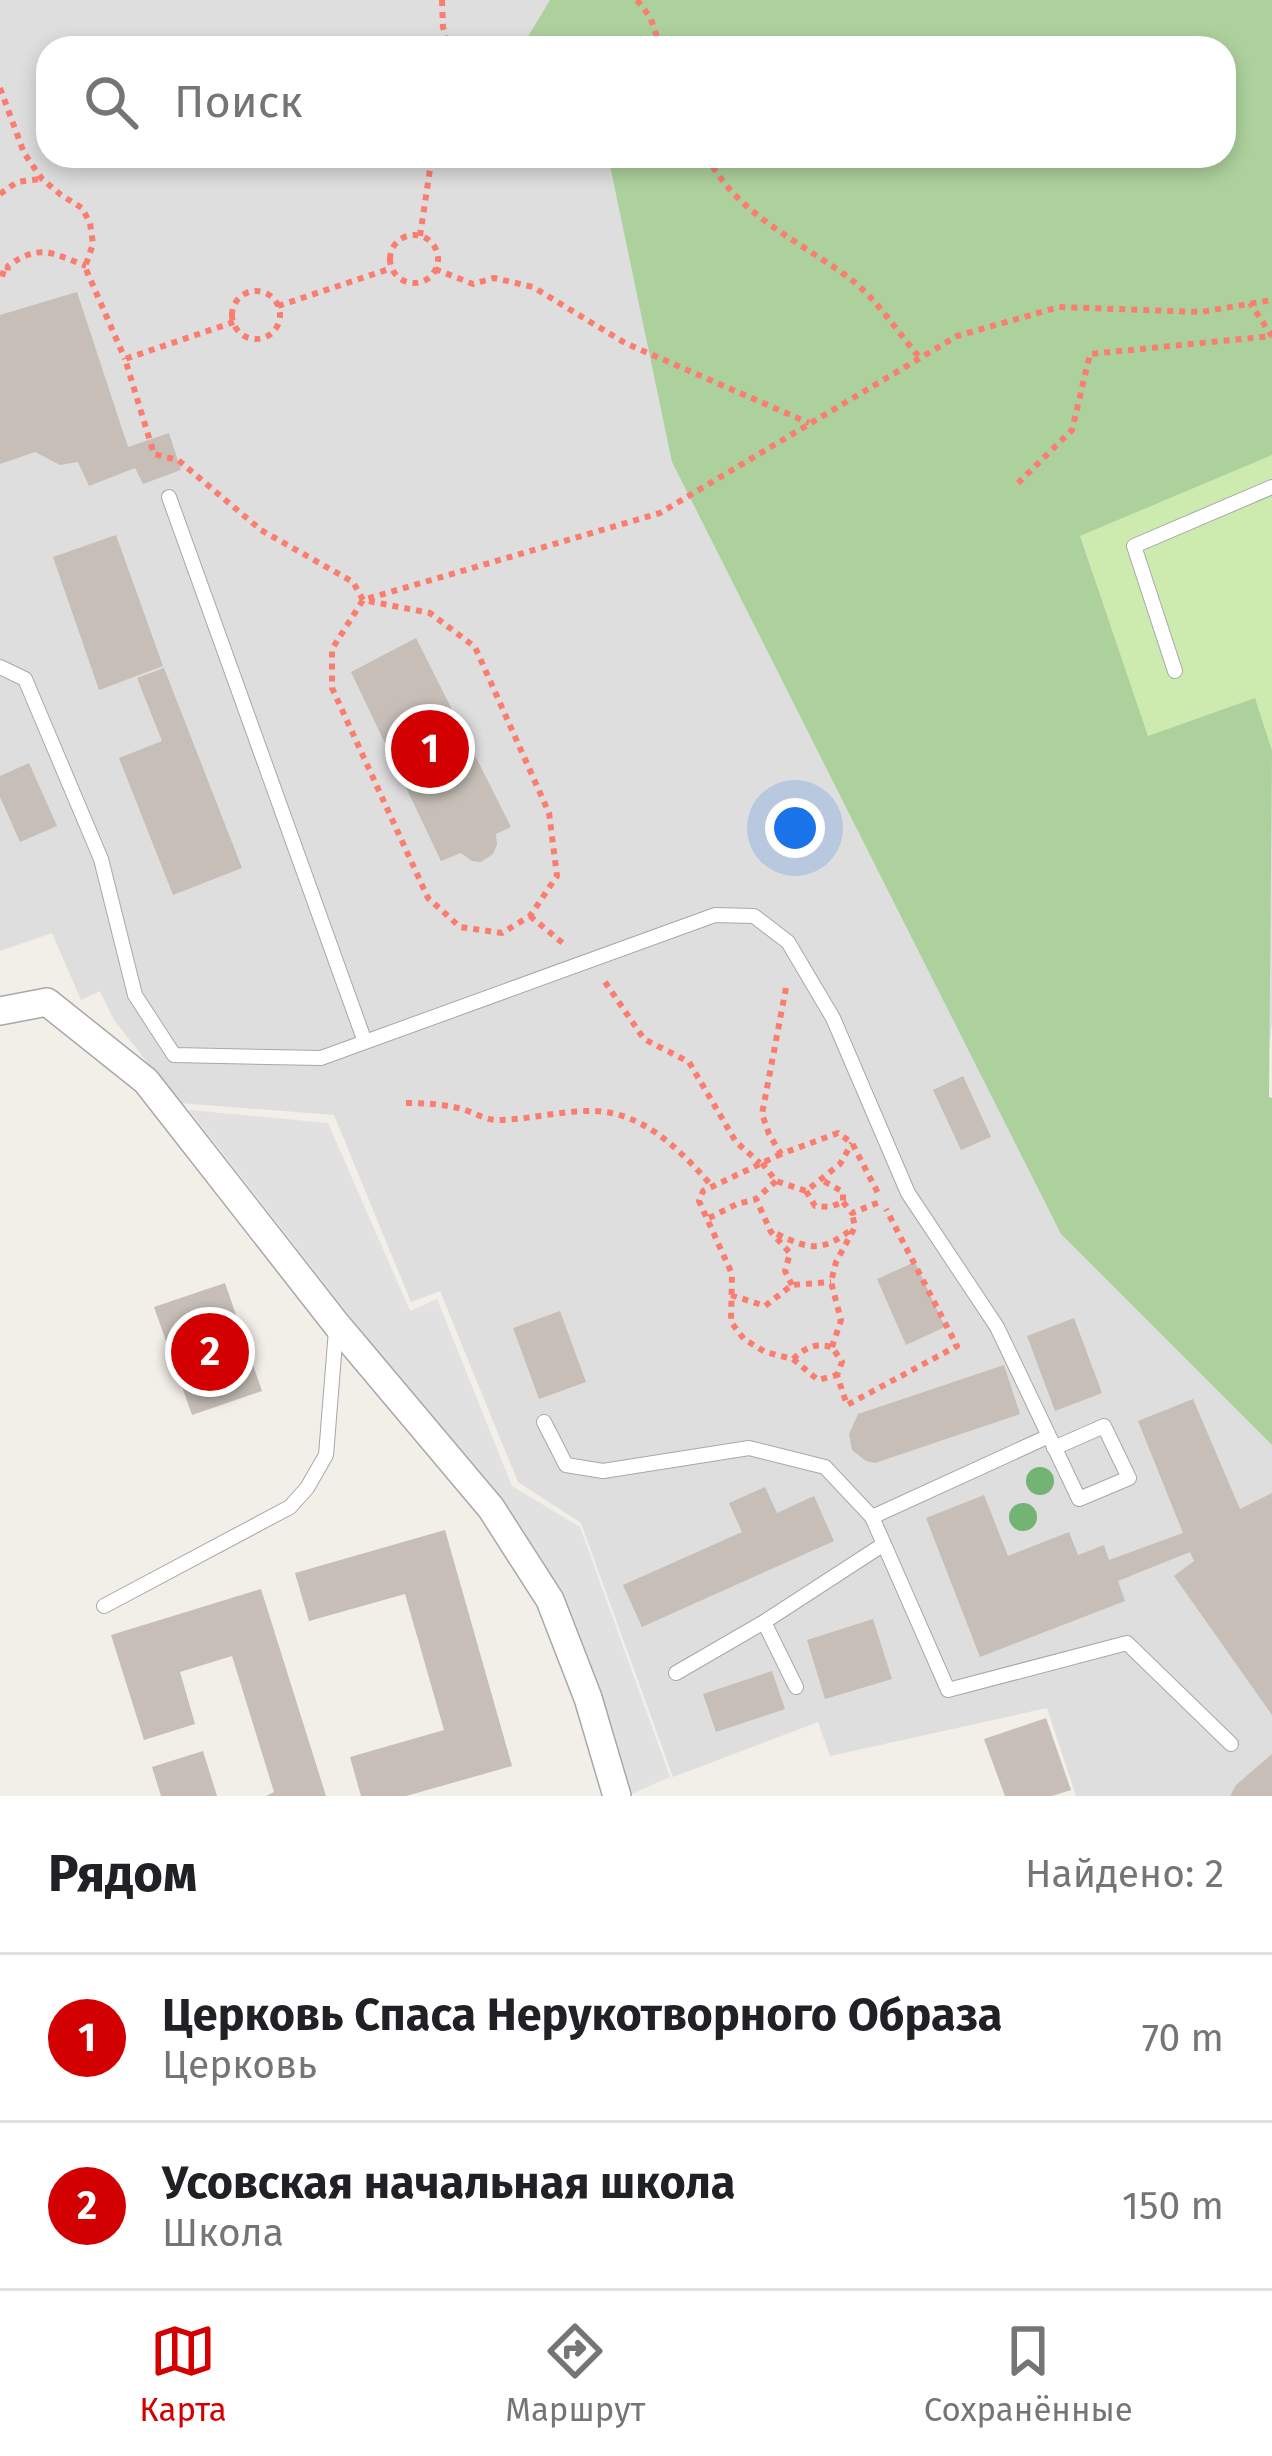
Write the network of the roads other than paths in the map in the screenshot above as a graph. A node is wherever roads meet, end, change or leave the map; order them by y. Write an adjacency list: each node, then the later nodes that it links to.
1 (1272, 488): 4 (lane)
2 (169, 497): 6 (lane)
3 (0, 668): 6 (lane)
4 (1175, 671)
5 (0, 1011): 7 (street)
6 (365, 1042): 9 (lane)
7 (337, 1325): 12 (lane); 17 (street)
8 (544, 1421): 10 (lane)
9 (1052, 1442): 9 (lane); 10 (lane)
10 (872, 1517): 11 (lane)
11 (884, 1544): 13 (lane); 16 (lane)
12 (104, 1606)
13 (764, 1622): 14 (lane); 15 (lane)
14 (676, 1673)
15 (796, 1688)
16 (1231, 1744)
17 (616, 1796)

